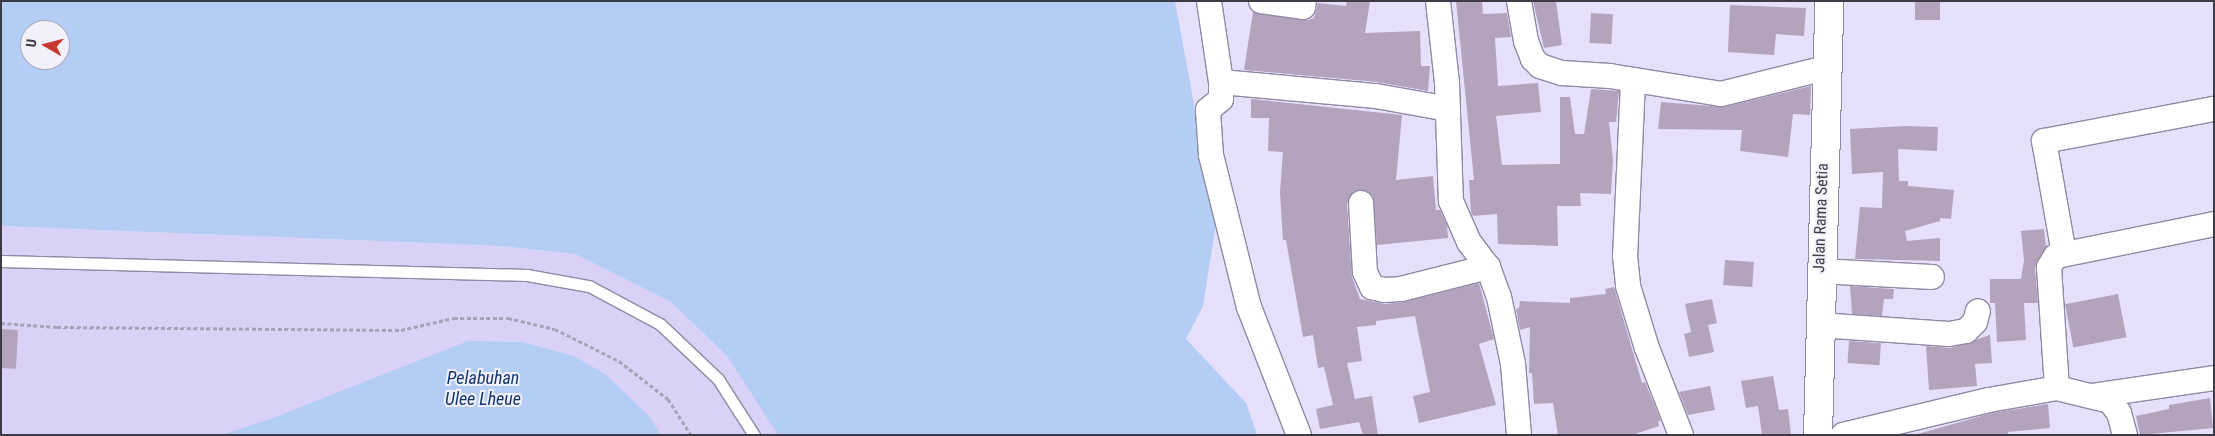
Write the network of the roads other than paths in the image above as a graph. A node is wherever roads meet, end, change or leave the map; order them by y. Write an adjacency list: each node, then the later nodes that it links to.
1 (1209, 1): 8 (street)
2 (1261, 1): 3 (street)
3 (1304, 1)
4 (1438, 1): 10 (street)
5 (1519, 1): 9 (street)
6 (1829, 1): 7 (street, Jalan Rama Setia)
7 (1825, 68): 9 (street); 17 (street, Jalan Rama Setia)
8 (1221, 82): 10 (street); 25 (street)
9 (1633, 82): 27 (street)
10 (1448, 109): 16 (street)
11 (2214, 109): 14 (street)
12 (1361, 203): 16 (street)
13 (2214, 224): 14 (street)
14 (2064, 254): 22 (street)
15 (1, 261): 24 (lane)
16 (1488, 267): 26 (street)
17 (1820, 272): 18 (street); 20 (street, Jalan Rama Setia)
18 (1932, 277)
19 (1978, 311): 20 (street)
20 (1819, 325): 28 (street, Jalan Rama Setia)
21 (2214, 378): 23 (street)
22 (2057, 388): 23 (street); 29 (street)
23 (2090, 396): 30 (street)
24 (754, 435)
25 (1300, 435)
26 (1519, 435)
27 (1681, 435)
28 (1818, 435)
29 (1843, 435)
30 (2125, 435)

